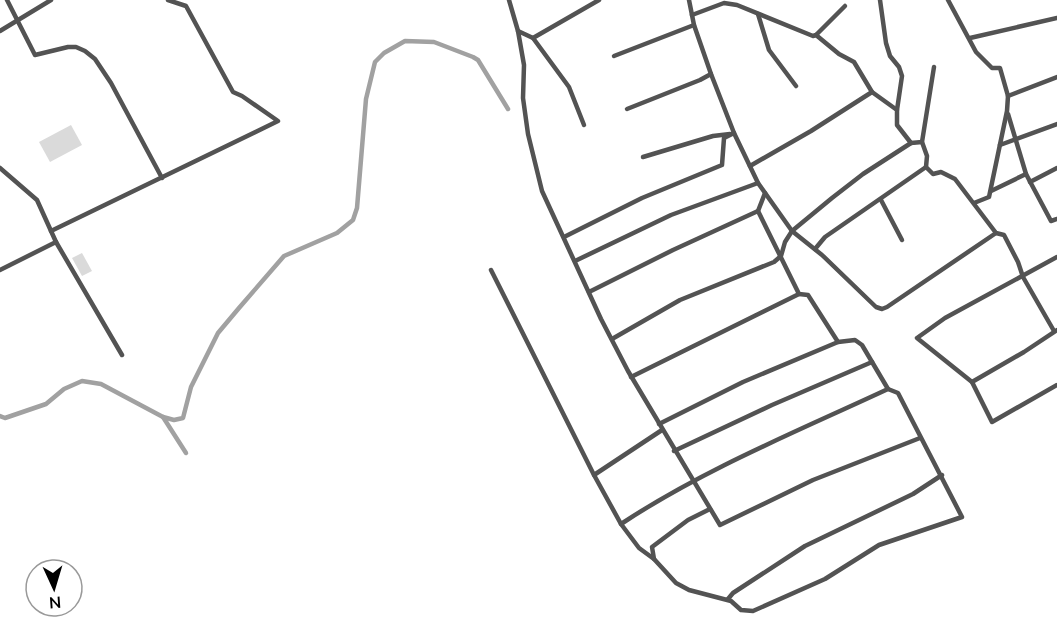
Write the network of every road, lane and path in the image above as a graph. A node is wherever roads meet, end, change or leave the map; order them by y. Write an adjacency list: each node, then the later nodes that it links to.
1 (8, 0): 13 (street)
2 (51, 0): 13 (street)
3 (168, 0): 43 (street)
4 (509, 0): 16 (street)
5 (599, 0): 18 (street)
6 (689, 0): 11 (street)
7 (880, 0): 28 (street)
8 (948, 0): 19 (street)
9 (845, 6): 17 (street)
10 (758, 14): 11 (street); 17 (street); 24 (street)
11 (692, 15): 14 (street)
12 (1057, 18): 19 (street)
13 (18, 21): 15 (street); 43 (street)
14 (694, 26): 20 (street); 22 (street)
15 (0, 31)
16 (519, 31): 18 (street); 55 (street)
17 (816, 35): 25 (street)
18 (533, 38): 31 (street)
19 (970, 38): 26 (street)
20 (614, 56)
21 (934, 67): 34 (street)
22 (711, 74): 27 (street); 32 (street)
23 (1057, 77): 26 (street)
24 (796, 86)
25 (873, 92): 28 (street); 38 (street)
26 (1008, 96): 29 (street)
27 (627, 109)
28 (897, 110): 35 (street)
29 (1007, 111): 33 (street); 36 (street)
30 (1057, 124): 33 (street)
31 (584, 125)
32 (734, 133): 37 (street); 38 (street); 55 (street)
33 (1016, 140): 36 (street); 42 (street)
34 (922, 142): 35 (street); 39 (street)
35 (910, 143): 53 (street)
36 (1000, 145): 46 (street)
37 (643, 157)
38 (750, 166): 45 (street)
39 (926, 167): 48 (street); 49 (street)
40 (0, 168): 52 (street)
41 (1057, 168): 44 (street)
42 (1026, 174): 44 (street); 46 (street)
43 (162, 178): 52 (street)
44 (1030, 182): 51 (street)
45 (758, 183): 47 (street); 61 (street)
46 (991, 191): 49 (street)
47 (765, 193): 50 (street); 53 (street)
48 (881, 200): 56 (street); 58 (street)
49 (974, 203): 54 (street)
50 (758, 211): 59 (street); 65 (street)
51 (1057, 219)
52 (51, 231): 57 (street)
53 (792, 231): 58 (street); 59 (street)
54 (996, 233): 58 (street); 64 (street)
55 (564, 237): 61 (street)
56 (902, 240)
57 (56, 242): 62 (street); 70 (street)
58 (815, 249)
59 (781, 256): 66 (street); 68 (street)
60 (1057, 257): 64 (street)
61 (575, 261): 65 (street)
62 (0, 270)
63 (491, 270): 80 (street)
64 (1023, 277): 67 (street); 73 (street)
65 (589, 292): 68 (street)
66 (799, 294): 69 (street); 72 (street)
67 (1056, 331): 73 (street)
68 (612, 339): 72 (street)
69 (838, 342): 71 (street); 76 (street)
70 (122, 355)
71 (872, 362): 75 (street); 79 (street)
72 (631, 377): 76 (street)
73 (972, 382): 74 (street)
74 (1057, 385)
75 (888, 389): 78 (street); 82 (street)
76 (659, 424): 77 (street)
77 (662, 430): 79 (street); 80 (street)
78 (920, 438): 81 (street); 83 (street)
79 (675, 451): 82 (street)
80 (594, 475): 84 (street)
81 (942, 475): 86 (street); 86 (street)
82 (693, 482): 83 (street); 84 (street)
83 (710, 509): 85 (street)
84 (621, 524): 85 (street)
85 (654, 559): 86 (street)
86 (728, 599)

